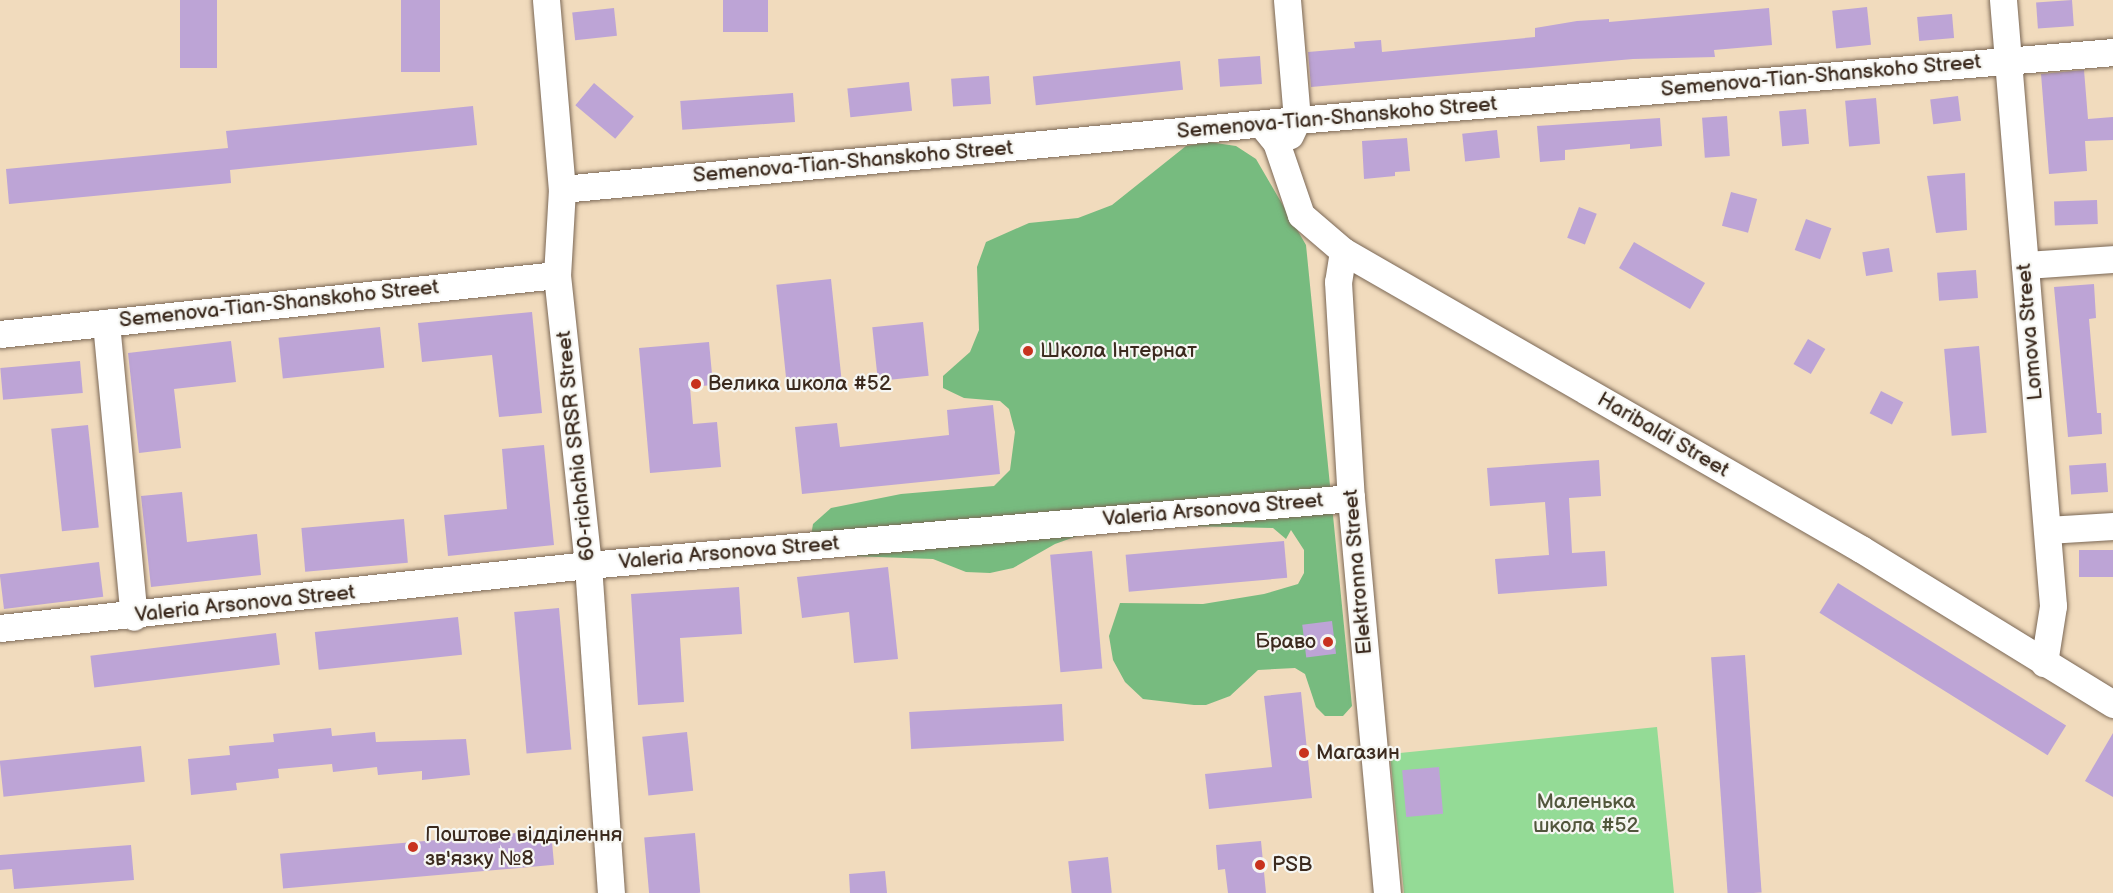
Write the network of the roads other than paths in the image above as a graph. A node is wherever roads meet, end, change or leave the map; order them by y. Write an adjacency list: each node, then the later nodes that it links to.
1 (546, 0): 9 (street, 60-richchia SRSR Street)
2 (1287, 0): 6 (street)
3 (2003, 0): 5 (street, Lomova Street)
4 (2113, 52): 5 (street, Semenova-Tian-Shanskoho Street)
5 (2008, 60): 6 (street, Semenova-Tian-Shanskoho Street); 12 (street, Lomova Street)
6 (1297, 120): 7 (street, Semenova-Tian-Shanskoho Street); 8 (street)
7 (1262, 125): 8 (street, Haribaldi Street); 9 (street, Semenova-Tian-Shanskoho Street)
8 (1281, 157): 10 (street, Haribaldi Street)
9 (562, 189): 13 (street, 60-richchia SRSR Street)
10 (1343, 251): 16 (street, Elektronna Street); 22 (street, Haribaldi Street)
11 (2113, 259): 12 (street)
12 (2025, 266): 18 (street, Lomova Street)
13 (557, 275): 14 (street, Semenova-Tian-Shanskoho Street); 19 (street, 60-richchia SRSR Street)
14 (106, 323): 15 (street, Semenova-Tian-Shanskoho Street); 20 (street)
15 (0, 334)
16 (1351, 498): 19 (street, Valeria Arsonova Street); 25 (street, Elektronna Street)
17 (2113, 526): 18 (street)
18 (2047, 531): 22 (street, Lomova Street)
19 (588, 565): 20 (street, Valeria Arsonova Street); 24 (street, 60-richchia SRSR Street)
20 (134, 616): 21 (street, Valeria Arsonova Street)
21 (0, 628)
22 (2044, 663): 23 (street, Haribaldi Street)
23 (2113, 704)
24 (611, 893)
25 (1388, 893)

